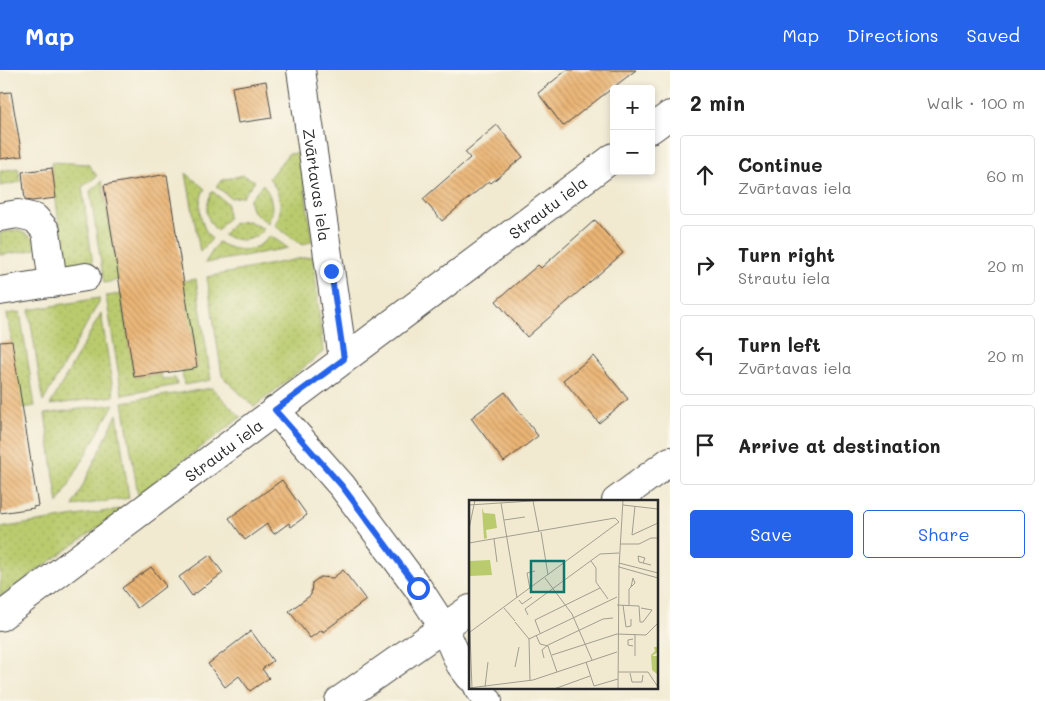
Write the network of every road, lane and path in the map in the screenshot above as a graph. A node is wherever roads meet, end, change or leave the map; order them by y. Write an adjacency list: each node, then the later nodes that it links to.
1 (301, 70): 9 (street, Zvārtavas iela)
2 (670, 116): 3 (street)
3 (655, 126)
4 (610, 160): 9 (street, Strautu iela)
5 (0, 217): 7 (street)
6 (86, 277): 7 (street)
7 (53, 283): 8 (street)
8 (0, 291)
9 (344, 359): 10 (street, Strautu iela)
10 (275, 410): 14 (street, Strautu iela); 15 (street)
11 (670, 461): 12 (street)
12 (617, 500)
13 (469, 610): 15 (street)
14 (0, 616)
15 (444, 628): 16 (street); 18 (street)
16 (469, 676)
17 (479, 688): 19 (street)
18 (339, 701)
19 (488, 701)

